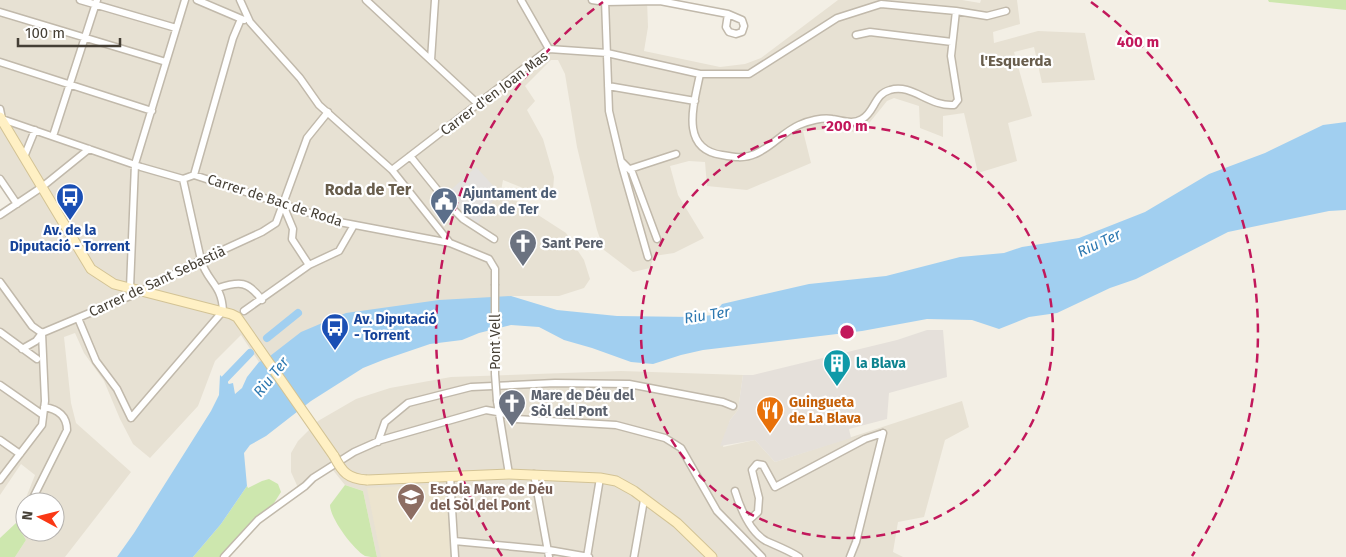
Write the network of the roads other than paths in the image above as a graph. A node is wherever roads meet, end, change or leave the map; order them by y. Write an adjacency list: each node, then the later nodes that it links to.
1 (80, 0): 10 (street)
2 (185, 0): 17 (street)
3 (197, 0): 15 (street)
4 (240, 0): 16 (street)
5 (366, 0): 23 (street)
6 (435, 0): 23 (street)
7 (520, 0): 21 (street)
8 (592, 0): 9 (street)
9 (605, 1): 14 (street); 22 (street)
10 (96, 2): 17 (street); 19 (street)
11 (956, 11): 12 (street, Carrer d'en Joan Mas); 20 (street); 26 (street, Carrer d'en Joan Mas)
12 (1006, 11)
13 (0, 12): 19 (street)
14 (728, 14)
15 (241, 19): 16 (street); 45 (street)
16 (250, 22): 33 (street)
17 (176, 28): 25 (street)
18 (856, 34): 20 (street)
19 (85, 38): 25 (street); 27 (street)
20 (952, 42): 29 (street)
21 (550, 49): 22 (street, Carrer d'en Joan Mas); 30 (street, Carrer d'en Joan Mas)
22 (607, 53): 26 (street, Carrer d'en Joan Mas); 28 (street)
23 (431, 60): 30 (street)
24 (0, 62): 27 (street)
25 (166, 62): 32 (street)
26 (700, 74): 29 (street)
27 (70, 84): 32 (street); 36 (street)
28 (608, 86): 29 (street); 41 (street)
29 (695, 101)
30 (478, 104): 39 (street, Carrer d'en Joan Mas)
31 (0, 109): 34 (street)
32 (152, 111): 42 (street)
33 (328, 112): 43 (street); 50 (street, Carrer de Sant Sebastià)
34 (1, 118): 35 (street); 40 (street)
35 (35, 130): 36 (street); 40 (street)
36 (53, 136): 37 (street)
37 (89, 149): 42 (street); 48 (street)
38 (676, 154): 44 (street)
39 (410, 156): 43 (street, Carrer d'en Joan Mas); 53 (street)
40 (24, 157): 48 (street)
41 (621, 162): 44 (street); 56 (street)
42 (134, 164): 47 (street); 60 (street)
43 (392, 170): 55 (street)
44 (630, 170): 54 (street)
45 (194, 175): 47 (street, Carrer de Bac de Roda); 50 (street, Carrer de Bac de Roda)
46 (0, 179): 49 (street)
47 (184, 179): 57 (street)
48 (42, 187): 49 (street); 60 (street)
49 (17, 204): 51 (street)
50 (283, 205): 52 (street, Carrer de Bac de Roda); 57 (street, Carrer de Sant Sebastià); 58 (street)
51 (0, 215)
52 (354, 225): 55 (street, Carrer de Bac de Roda); 58 (street)
53 (494, 239)
54 (657, 239)
55 (450, 243): 74 (street, Pont Vell, bridge)
56 (648, 257)
57 (201, 260): 61 (street); 62 (street, Carrer de Sant Sebastià)
58 (309, 265): 63 (street)
59 (0, 282): 68 (street)
60 (130, 288): 62 (street)
61 (218, 288): 63 (street); 64 (street)
62 (142, 291): 64 (street); 66 (street, Carrer de Sant Sebastià)
63 (262, 300): 65 (street)
64 (223, 311): 66 (street); 81 (street, bridge)
65 (244, 311)
66 (78, 318): 68 (street, Carrer de Sant Sebastià)
67 (0, 332): 69 (street)
68 (42, 333): 69 (street, Carrer de Sant Sebastià); 73 (street)
69 (22, 349): 70 (street)
70 (37, 359)
71 (0, 385): 75 (street)
72 (733, 406): 77 (street)
73 (44, 407): 75 (street); 85 (street)
74 (498, 412): 77 (street); 79 (street, Pont Vell); 95 (street)
75 (43, 415): 78 (street)
76 (0, 440): 78 (street)
77 (378, 442): 90 (street)
78 (20, 454): 83 (street)
79 (509, 474): 80 (street); 81 (street)
80 (534, 474): 82 (street); 89 (street)
81 (450, 476): 88 (street)
82 (600, 478): 86 (street); 92 (street)
83 (0, 480)
84 (735, 491): 87 (street)
85 (36, 492)
86 (644, 500): 93 (street); 94 (street)
87 (748, 521): 96 (street); 97 (street)
88 (454, 541): 89 (street); 91 (street)
89 (549, 553): 92 (street)
90 (224, 557)
91 (455, 557)
92 (588, 557)
93 (634, 557)
94 (712, 557)
95 (762, 557)
96 (798, 557)
97 (850, 557)

